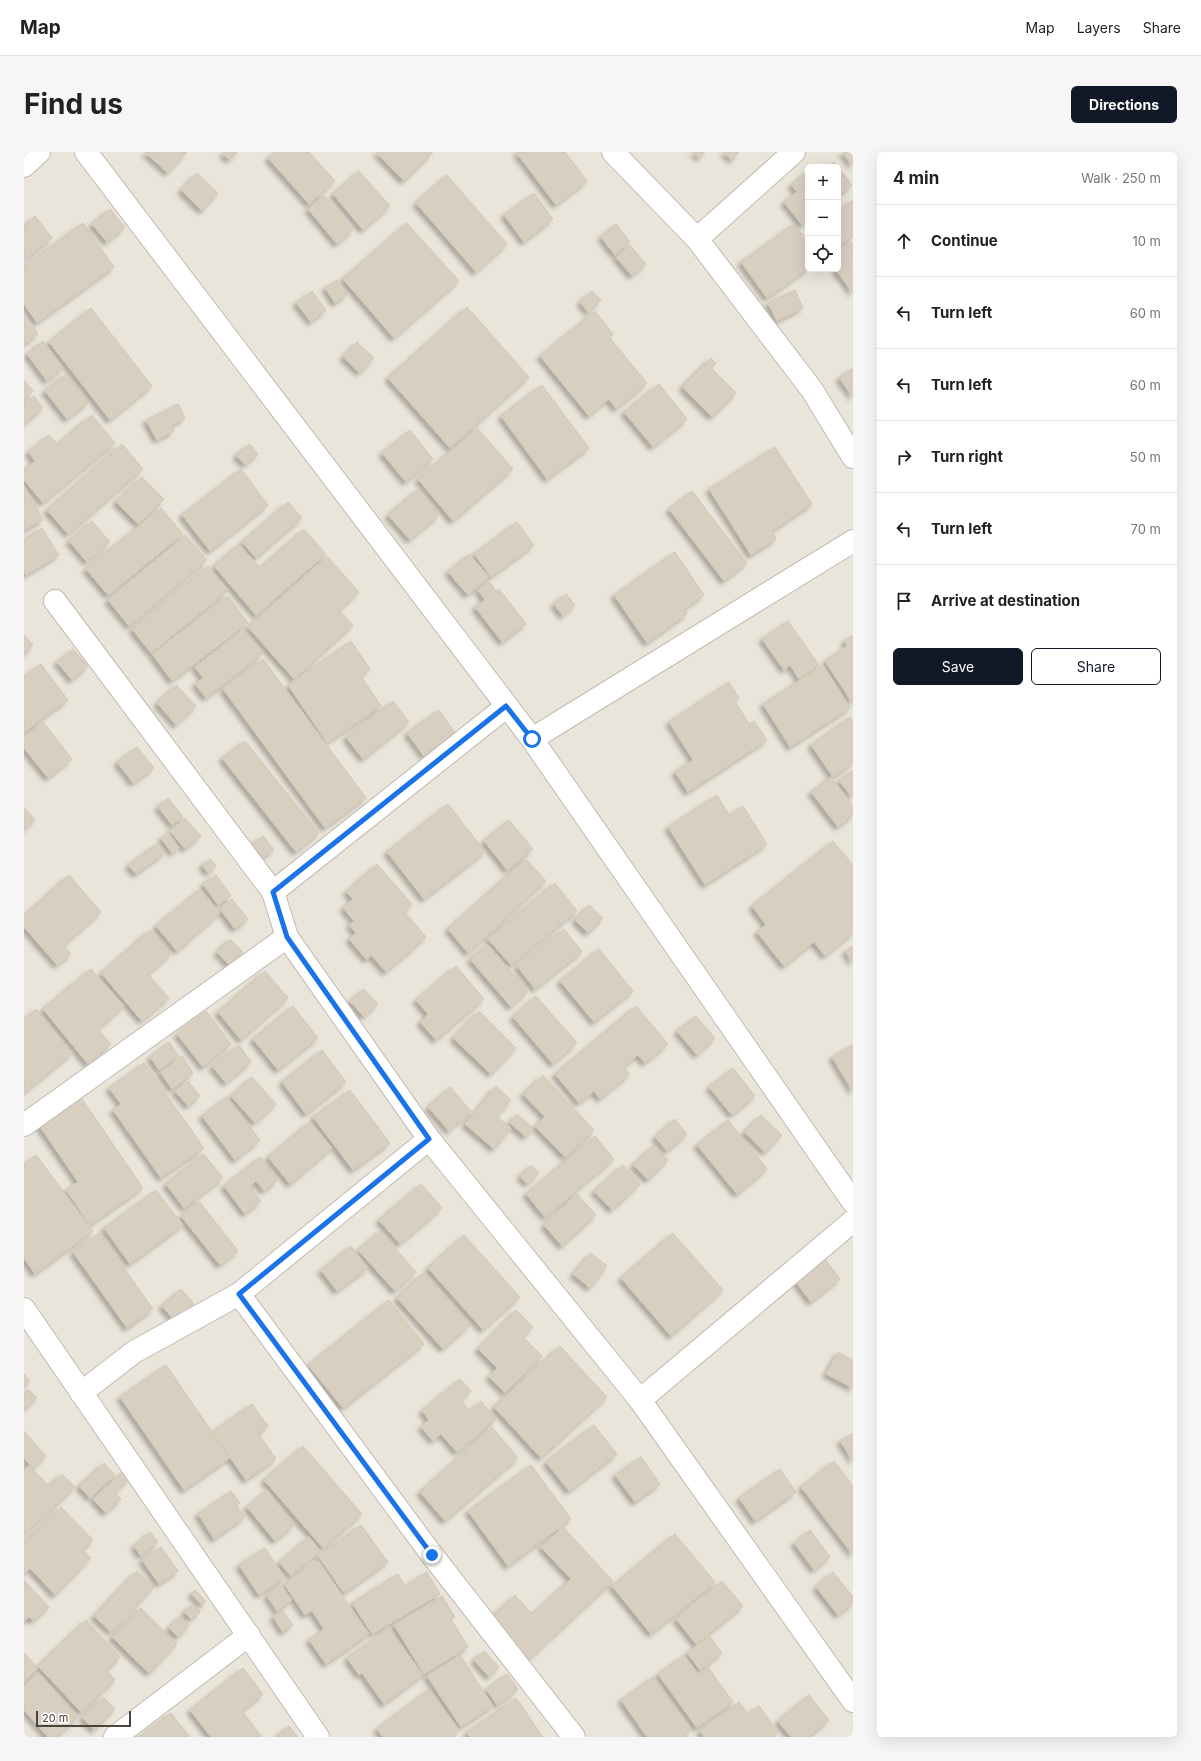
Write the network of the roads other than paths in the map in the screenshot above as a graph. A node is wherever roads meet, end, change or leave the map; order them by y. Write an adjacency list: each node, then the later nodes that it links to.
1 (39, 152): 5 (street)
2 (86, 152): 10 (street)
3 (613, 152): 6 (street)
4 (794, 152): 6 (street)
5 (24, 166)
6 (697, 239): 7 (street)
7 (853, 457)
8 (853, 541): 11 (street)
9 (55, 601): 12 (street)
10 (506, 706): 11 (street); 12 (street)
11 (532, 739): 16 (street)
12 (273, 892): 13 (street)
13 (287, 937): 14 (street); 15 (street)
14 (24, 1125)
15 (429, 1139): 18 (street); 21 (street)
16 (853, 1202)
17 (853, 1221): 21 (street)
18 (239, 1294): 20 (street); 26 (street)
19 (24, 1308): 20 (street)
20 (81, 1393): 22 (street)
21 (640, 1400): 23 (street)
22 (249, 1635): 24 (street); 25 (street)
23 (853, 1701)
24 (115, 1737)
25 (318, 1737)
26 (574, 1737)

